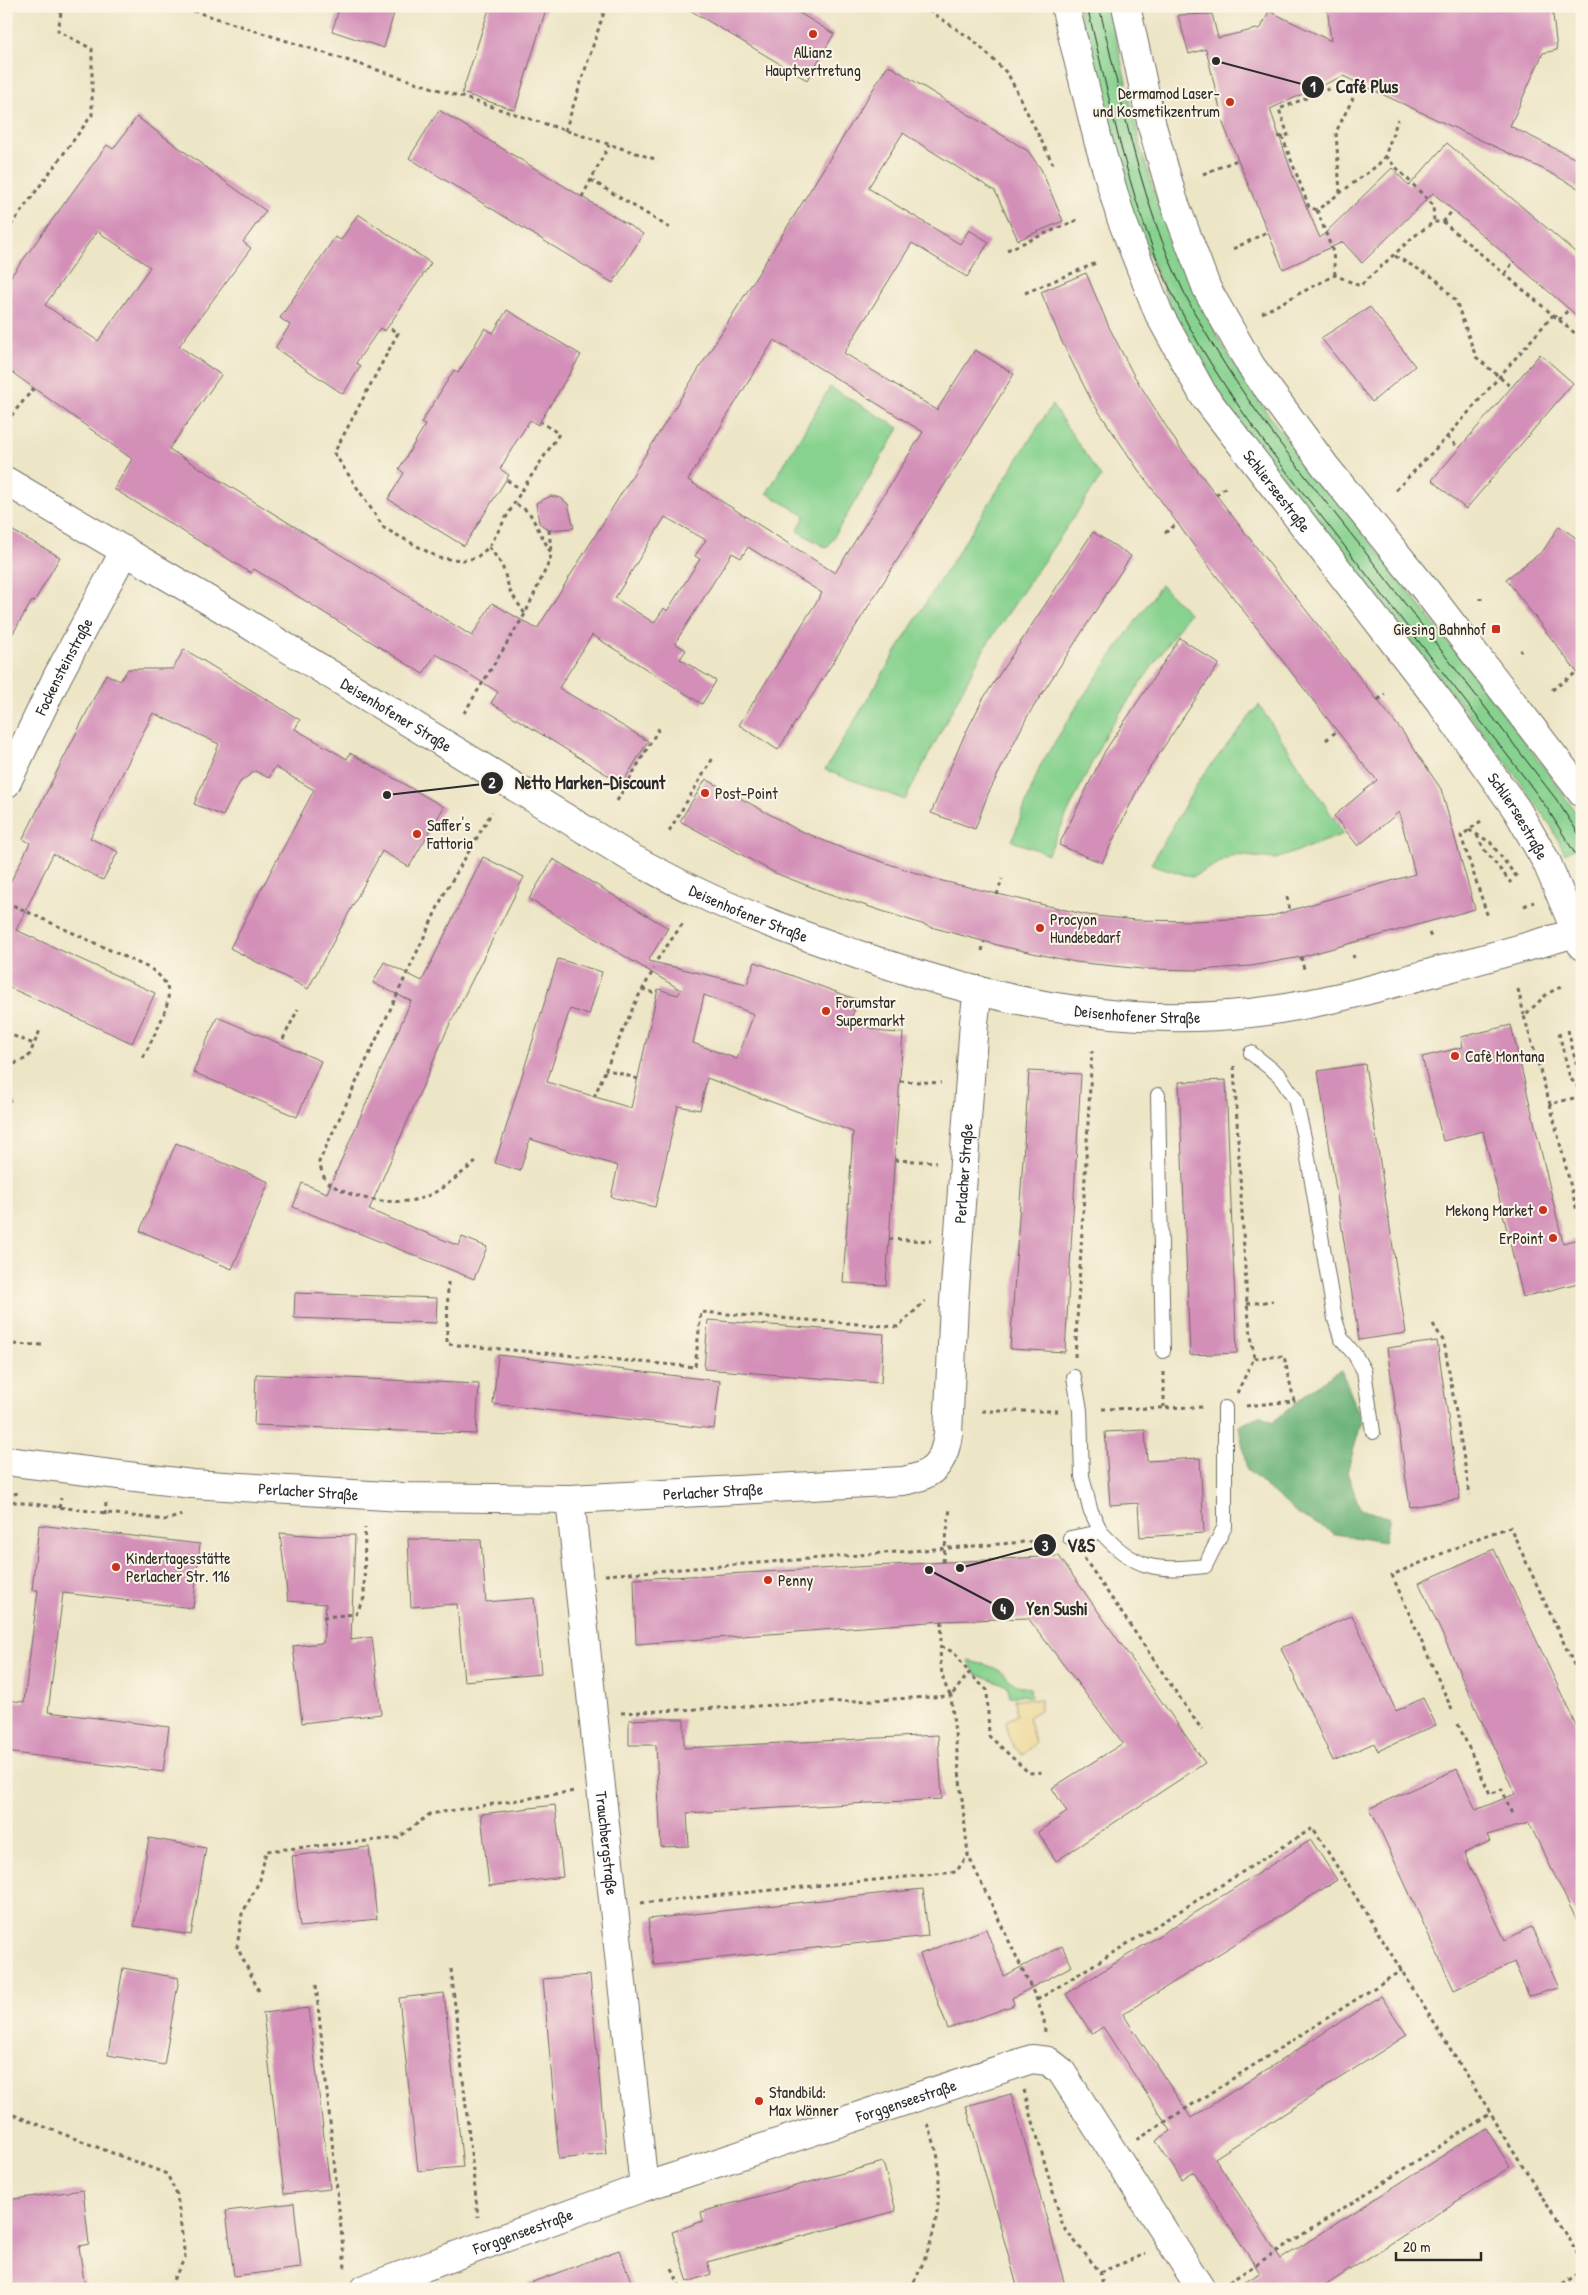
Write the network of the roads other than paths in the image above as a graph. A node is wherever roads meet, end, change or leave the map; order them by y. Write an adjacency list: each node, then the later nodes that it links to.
1 (1064, 6): 7 (street, Schlierseestraße)
2 (1126, 6): 6 (street)
3 (6, 481): 4 (street, Deisenhofener Straße)
4 (125, 550): 5 (street, Fockensteinstraße); 8 (street, Deisenhofener Straße)
5 (6, 784)
6 (1580, 788)
7 (1580, 937): 8 (street, Deisenhofener Straße)
8 (978, 990): 16 (street, Perlacher Straße)
9 (1251, 1053): 14 (lane)
10 (1158, 1095): 11 (lane)
11 (1163, 1351)
12 (1074, 1377): 17 (lane)
13 (1225, 1408): 17 (lane)
14 (1374, 1432)
15 (6, 1461): 16 (street, Perlacher Straße)
16 (570, 1500): 19 (street, Trauchbergstraße)
17 (1101, 1532): 18 (lane)
18 (1070, 1538)
19 (644, 2187): 20 (street, Forggenseestraße); 21 (street, Forggenseestraße)
20 (364, 2289)
21 (1201, 2289)

